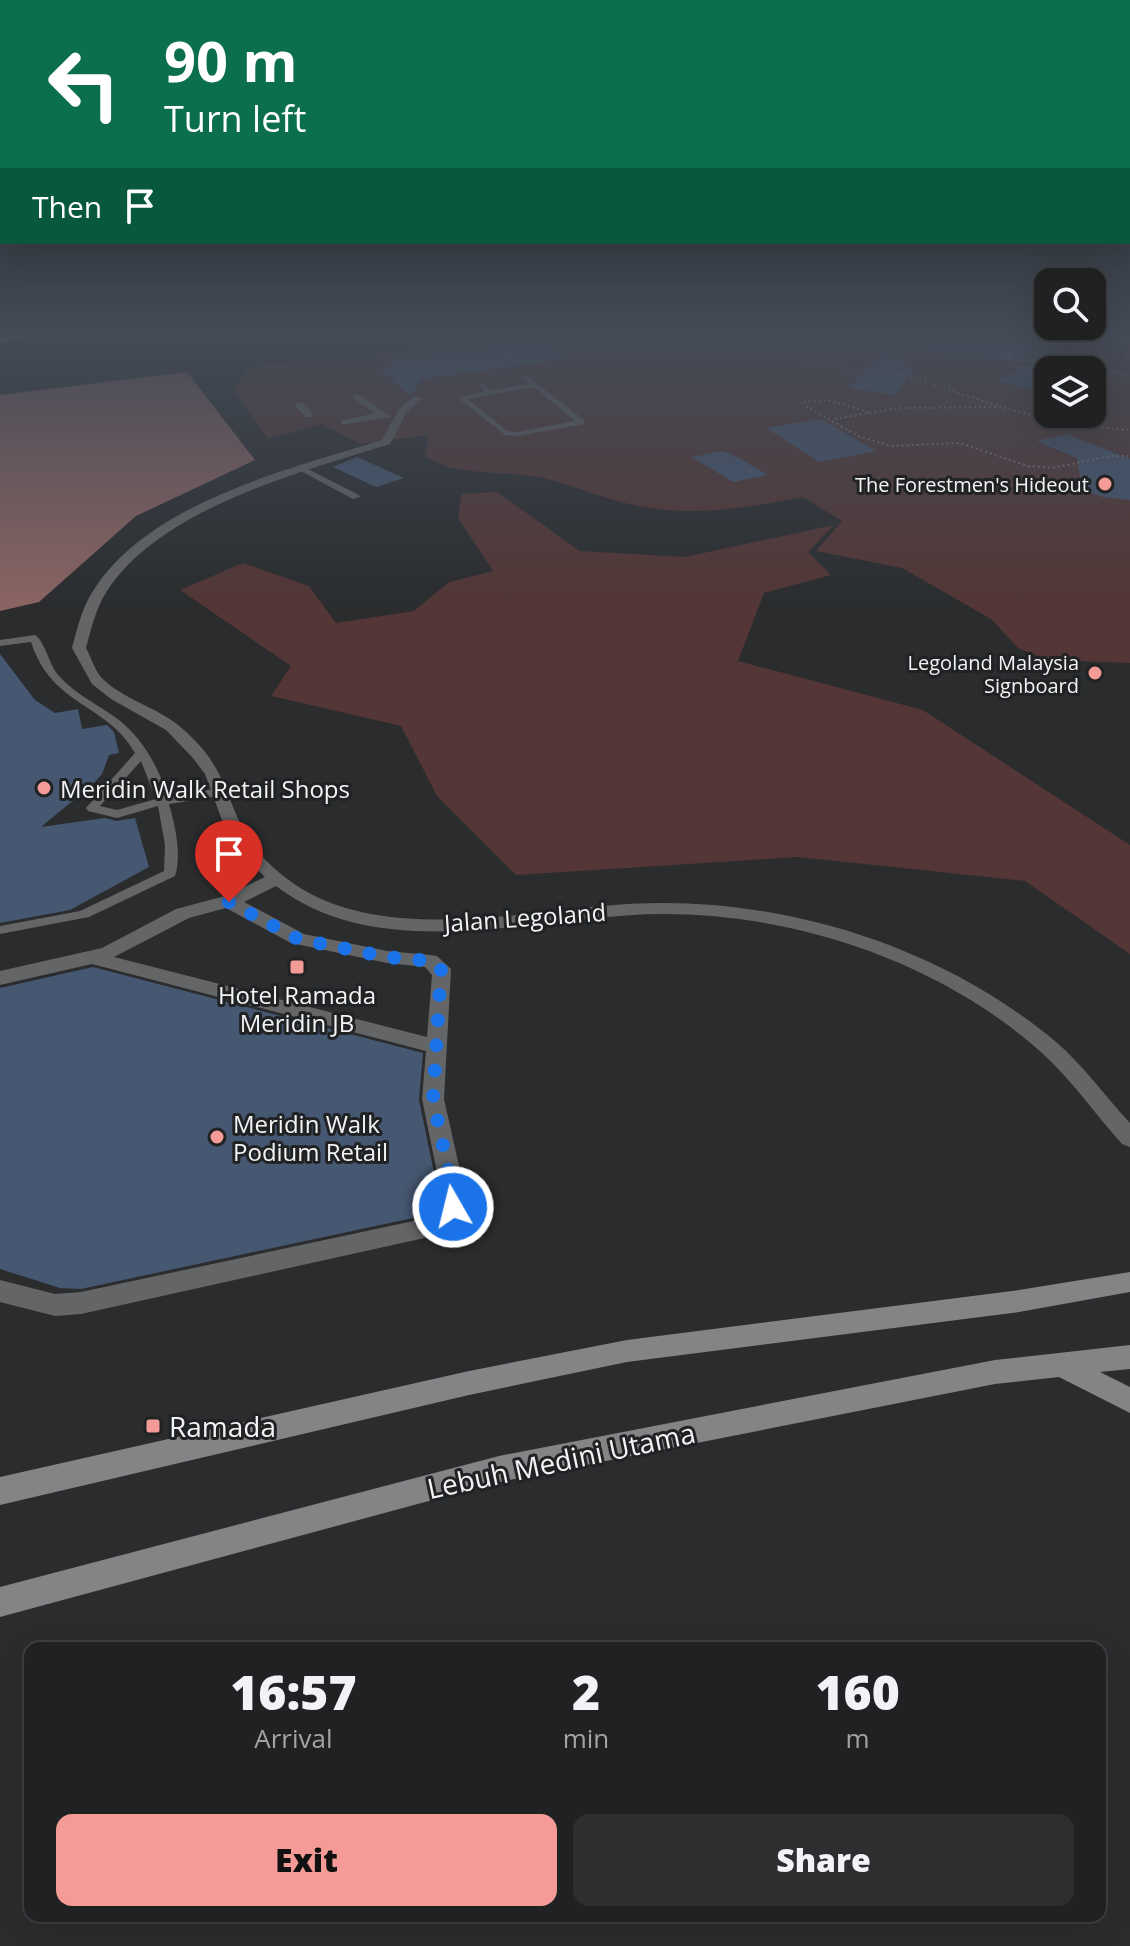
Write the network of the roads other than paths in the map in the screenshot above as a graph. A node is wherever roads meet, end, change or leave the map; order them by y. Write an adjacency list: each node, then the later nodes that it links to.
1 (389, 426): 4 (street, Jalan Legoland)
2 (494, 426): 3 (lane)
3 (561, 426)
4 (300, 467): 5 (lane); 8 (street, Jalan Legoland)
5 (356, 497)
6 (0, 643): 7 (lane)
7 (141, 753): 9 (lane); 9 (lane)
8 (220, 792): 9 (lane); 10 (street, Jalan Legoland)
9 (164, 801): 13 (lane)
10 (276, 879): 11 (street); 12 (street, Jalan Legoland)
11 (229, 902): 14 (street); 15 (street)
12 (356, 916): 14 (street); 18 (street, Jalan Legoland)
13 (0, 930)
14 (335, 948): 17 (street)
15 (92, 958): 16 (street); 17 (street)
16 (0, 978)
17 (435, 1046): 21 (street)
18 (1124, 1132): 19 (street, Jalan Legoland)
19 (1130, 1154)
20 (1130, 1282): 25 (main road)
21 (0, 1291)
22 (1130, 1357): 23 (main road, Lebuh Medini Utama)
23 (1060, 1364): 24 (main road); 26 (main road, Lebuh Medini Utama)
24 (1130, 1401)
25 (0, 1491)
26 (0, 1602)

